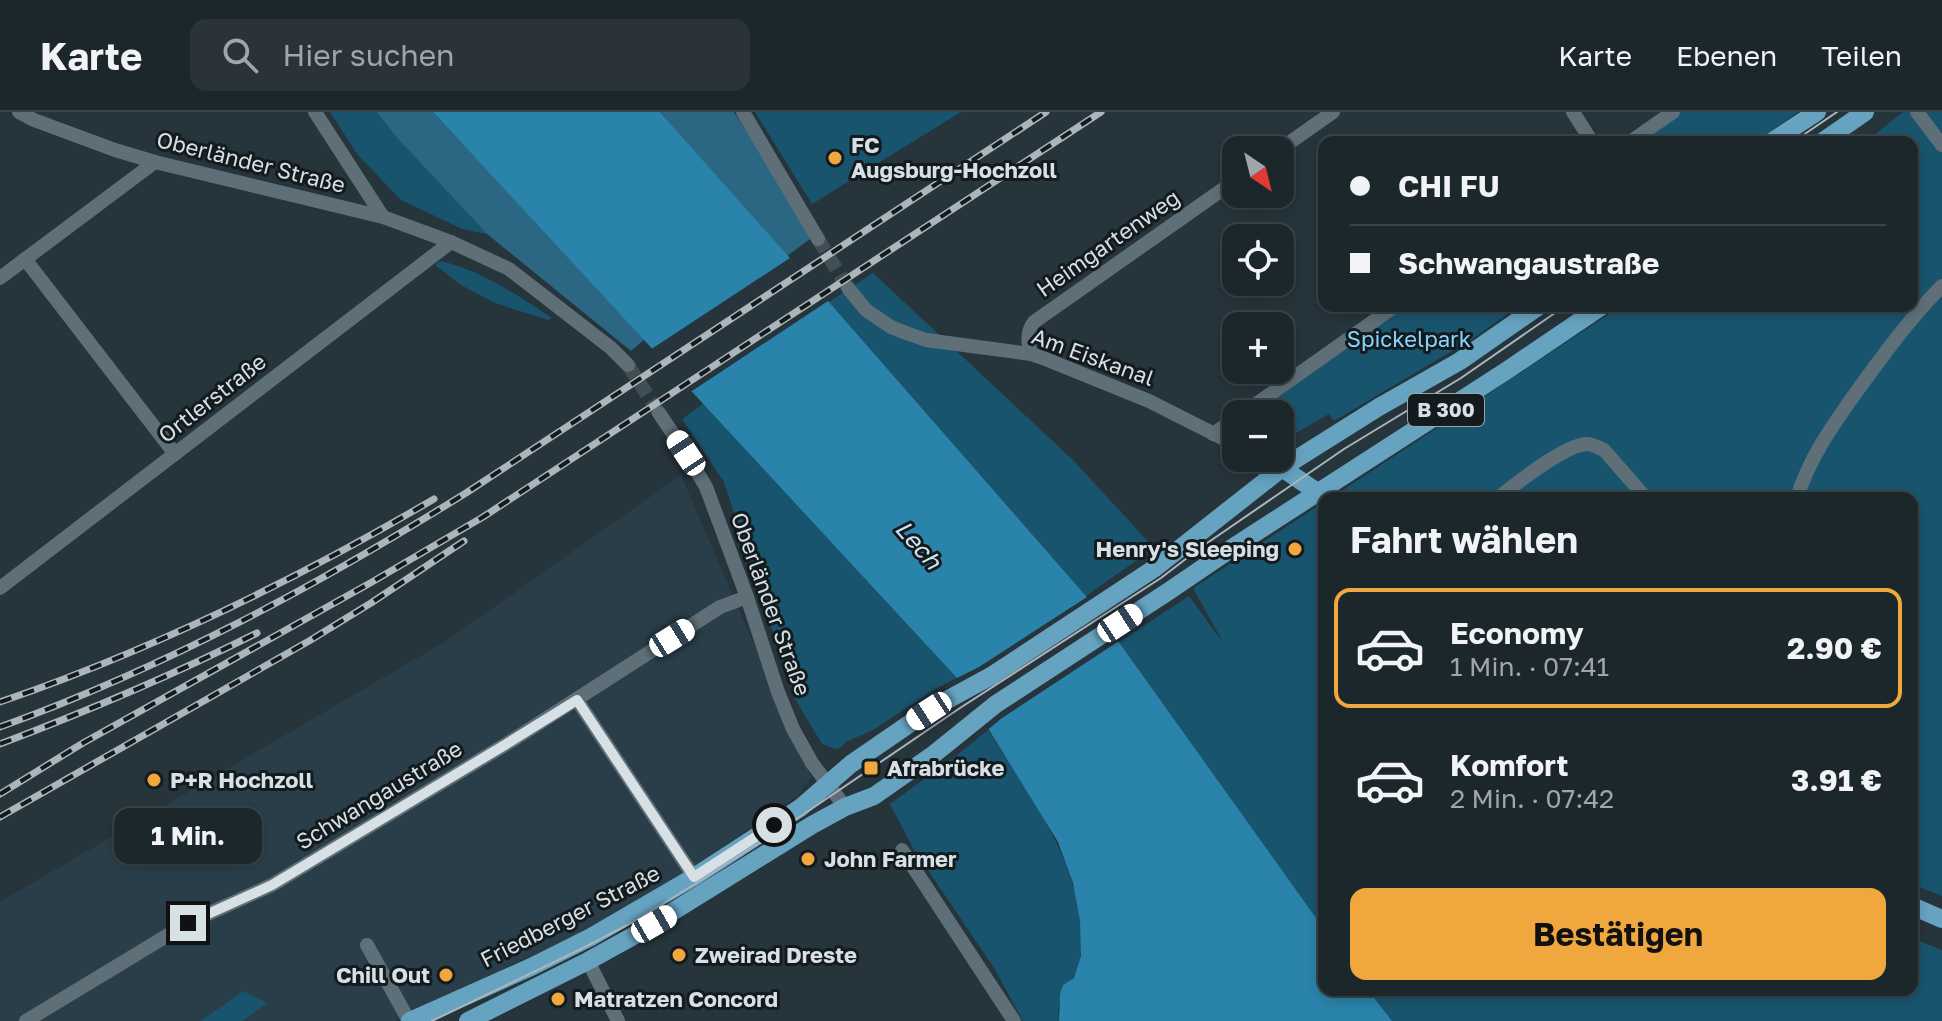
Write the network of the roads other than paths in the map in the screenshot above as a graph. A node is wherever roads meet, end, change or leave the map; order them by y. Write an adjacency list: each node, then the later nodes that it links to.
1 (19, 112): 16 (street, Oberländer Straße)
2 (315, 112): 18 (street, Oberländer Straße)
3 (743, 112): 19 (street)
4 (1333, 112): 14 (street)
5 (1573, 112): 10 (street)
6 (1673, 112): 11 (street)
7 (1817, 112): 12 (main road)
8 (1865, 112): 13 (main road)
9 (1917, 112): 15 (street)
10 (1588, 136)
11 (1639, 136)
12 (1780, 136)
13 (1831, 136)
14 (1294, 139)
15 (1942, 145)
16 (155, 162): 18 (street, Oberländer Straße); 21 (street)
17 (1222, 190): 28 (street, Heimgartenweg)
18 (383, 217): 20 (street, Oberländer Straße)
19 (818, 239)
20 (451, 242): 29 (street, Oberländer Straße); 35 (street, Ortlerstraße)
21 (25, 259): 22 (street); 35 (street)
22 (0, 278)
23 (1942, 286): 43 (street)
24 (848, 288): 28 (street, Am Eiskanal)
25 (1386, 312): 30 (street)
26 (1530, 312): 36 (main road, Friedberger Straße / B 300)
27 (1593, 312): 40 (main road, Friedberger Straße / B 300)
28 (1031, 354): 33 (street, Am Eiskanal)
29 (628, 365)
30 (1262, 400)
31 (659, 413): 46 (street, Oberländer Straße)
32 (1222, 428): 33 (street)
33 (1213, 434): 34 (street, Am Eiskanal)
34 (1222, 438)
35 (175, 454): 45 (street, Ortlerstraße)
36 (1294, 460)
37 (1277, 472): 48 (main road, Friedberger Straße)
38 (1288, 472): 39 (main road)
39 (1318, 492)
40 (1326, 492)
41 (1507, 492): 42 (street)
42 (1641, 492)
43 (1799, 492)
44 (1318, 498): 49 (main road, Friedberger Straße)
45 (0, 588)
46 (747, 597): 47 (street, Schwangaustraße); 48 (street, Oberländer Straße)
47 (577, 700): 51 (street); 57 (street, Schwangaustraße)
48 (826, 784): 49 (street, Oberländer Straße); 51 (main road, Friedberger Straße)
49 (845, 807): 55 (main road, Friedberger Straße)
50 (902, 850): 61 (street)
51 (694, 877): 56 (main road, Friedberger Straße)
52 (1918, 909): 53 (main road)
53 (1942, 919)
54 (367, 945): 58 (street)
55 (588, 961): 59 (main road, Friedberger Straße); 60 (street)
56 (440, 1015): 58 (main road, Friedberger Straße)
57 (26, 1021)
58 (410, 1021)
59 (468, 1021)
60 (618, 1021)
61 (1014, 1021)

